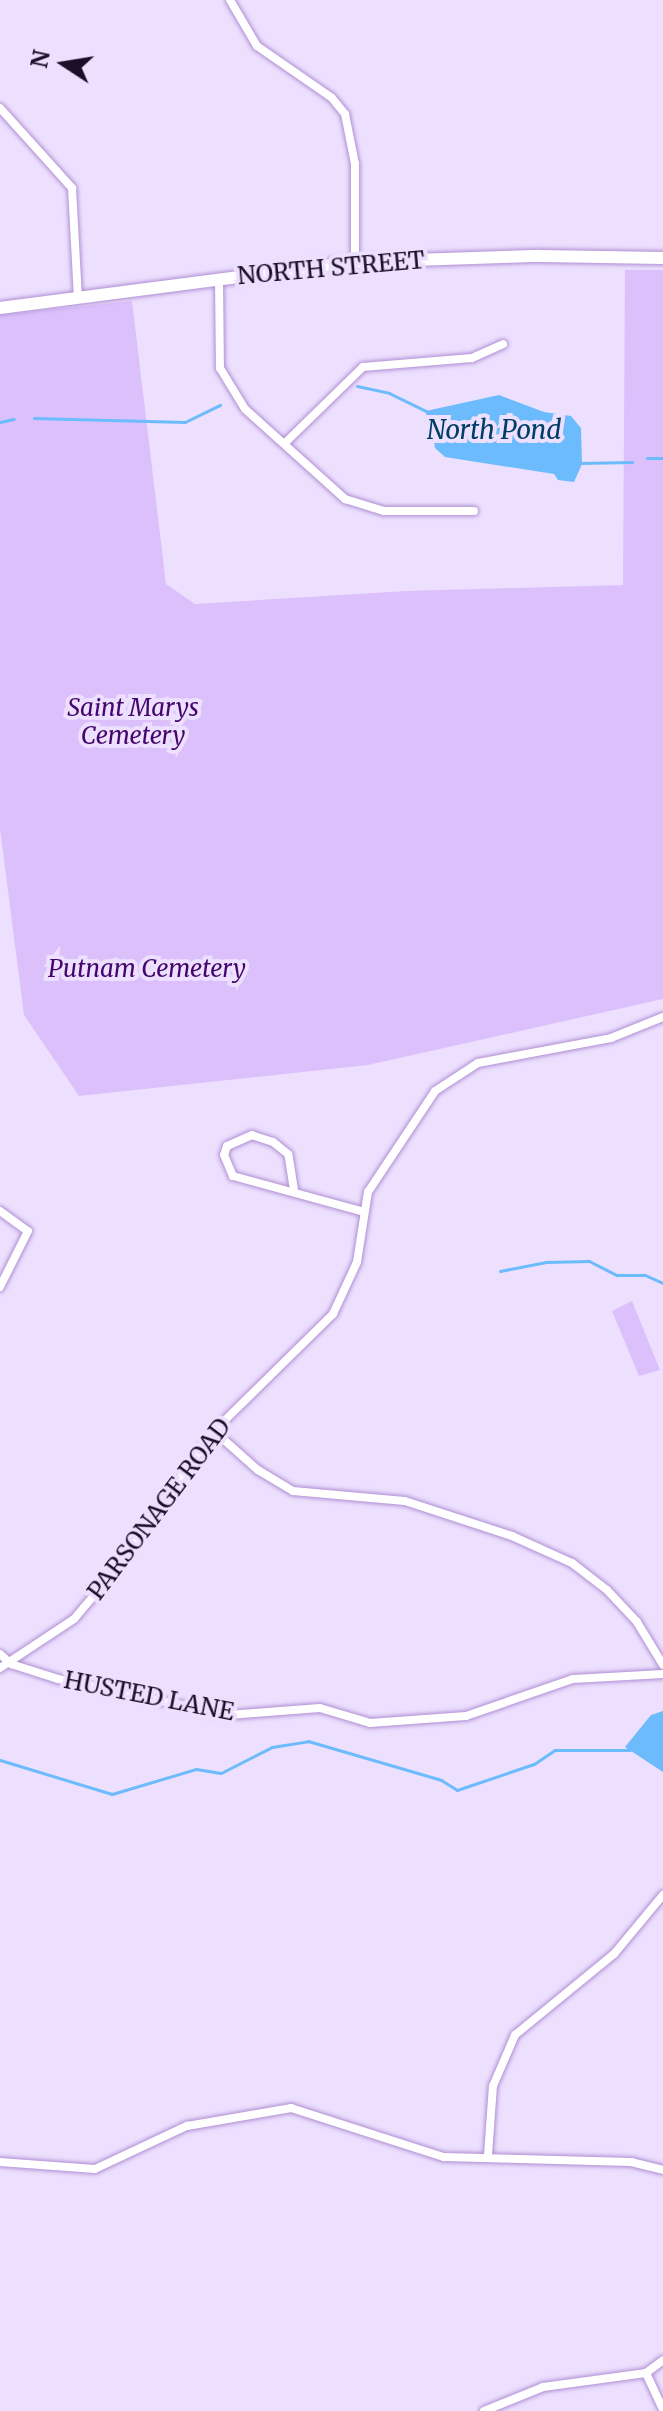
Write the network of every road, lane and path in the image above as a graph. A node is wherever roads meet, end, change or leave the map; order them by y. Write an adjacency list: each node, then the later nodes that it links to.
1 (230, 0): 4 (street)
2 (0, 108): 6 (street)
3 (663, 258): 4 (main road, NORTH STREET)
4 (355, 262): 5 (main road, NORTH STREET)
5 (219, 278): 6 (main road, NORTH STREET); 9 (street)
6 (78, 298): 7 (main road, NORTH STREET)
7 (0, 308)
8 (503, 344): 9 (street)
9 (285, 443): 10 (street)
10 (474, 511)
11 (663, 1017): 14 (street, PARSONAGE ROAD)
12 (294, 1190): 12 (street); 14 (street)
13 (0, 1211): 15 (street)
14 (361, 1211): 16 (street, PARSONAGE ROAD)
15 (0, 1287)
16 (214, 1431): 18 (street, PARSONAGE ROAD); 19 (street)
17 (0, 1654): 18 (street)
18 (11, 1664): 20 (street, PARSONAGE ROAD); 21 (street, HUSTED LANE)
19 (663, 1665)
20 (0, 1668)
21 (663, 1674)
22 (663, 1895): 23 (street)
23 (488, 2155): 24 (street); 25 (street)
24 (0, 2162)
25 (663, 2170)
26 (663, 2360): 27 (street)
27 (646, 2373): 28 (street); 29 (street)
28 (663, 2409)
29 (484, 2411)

